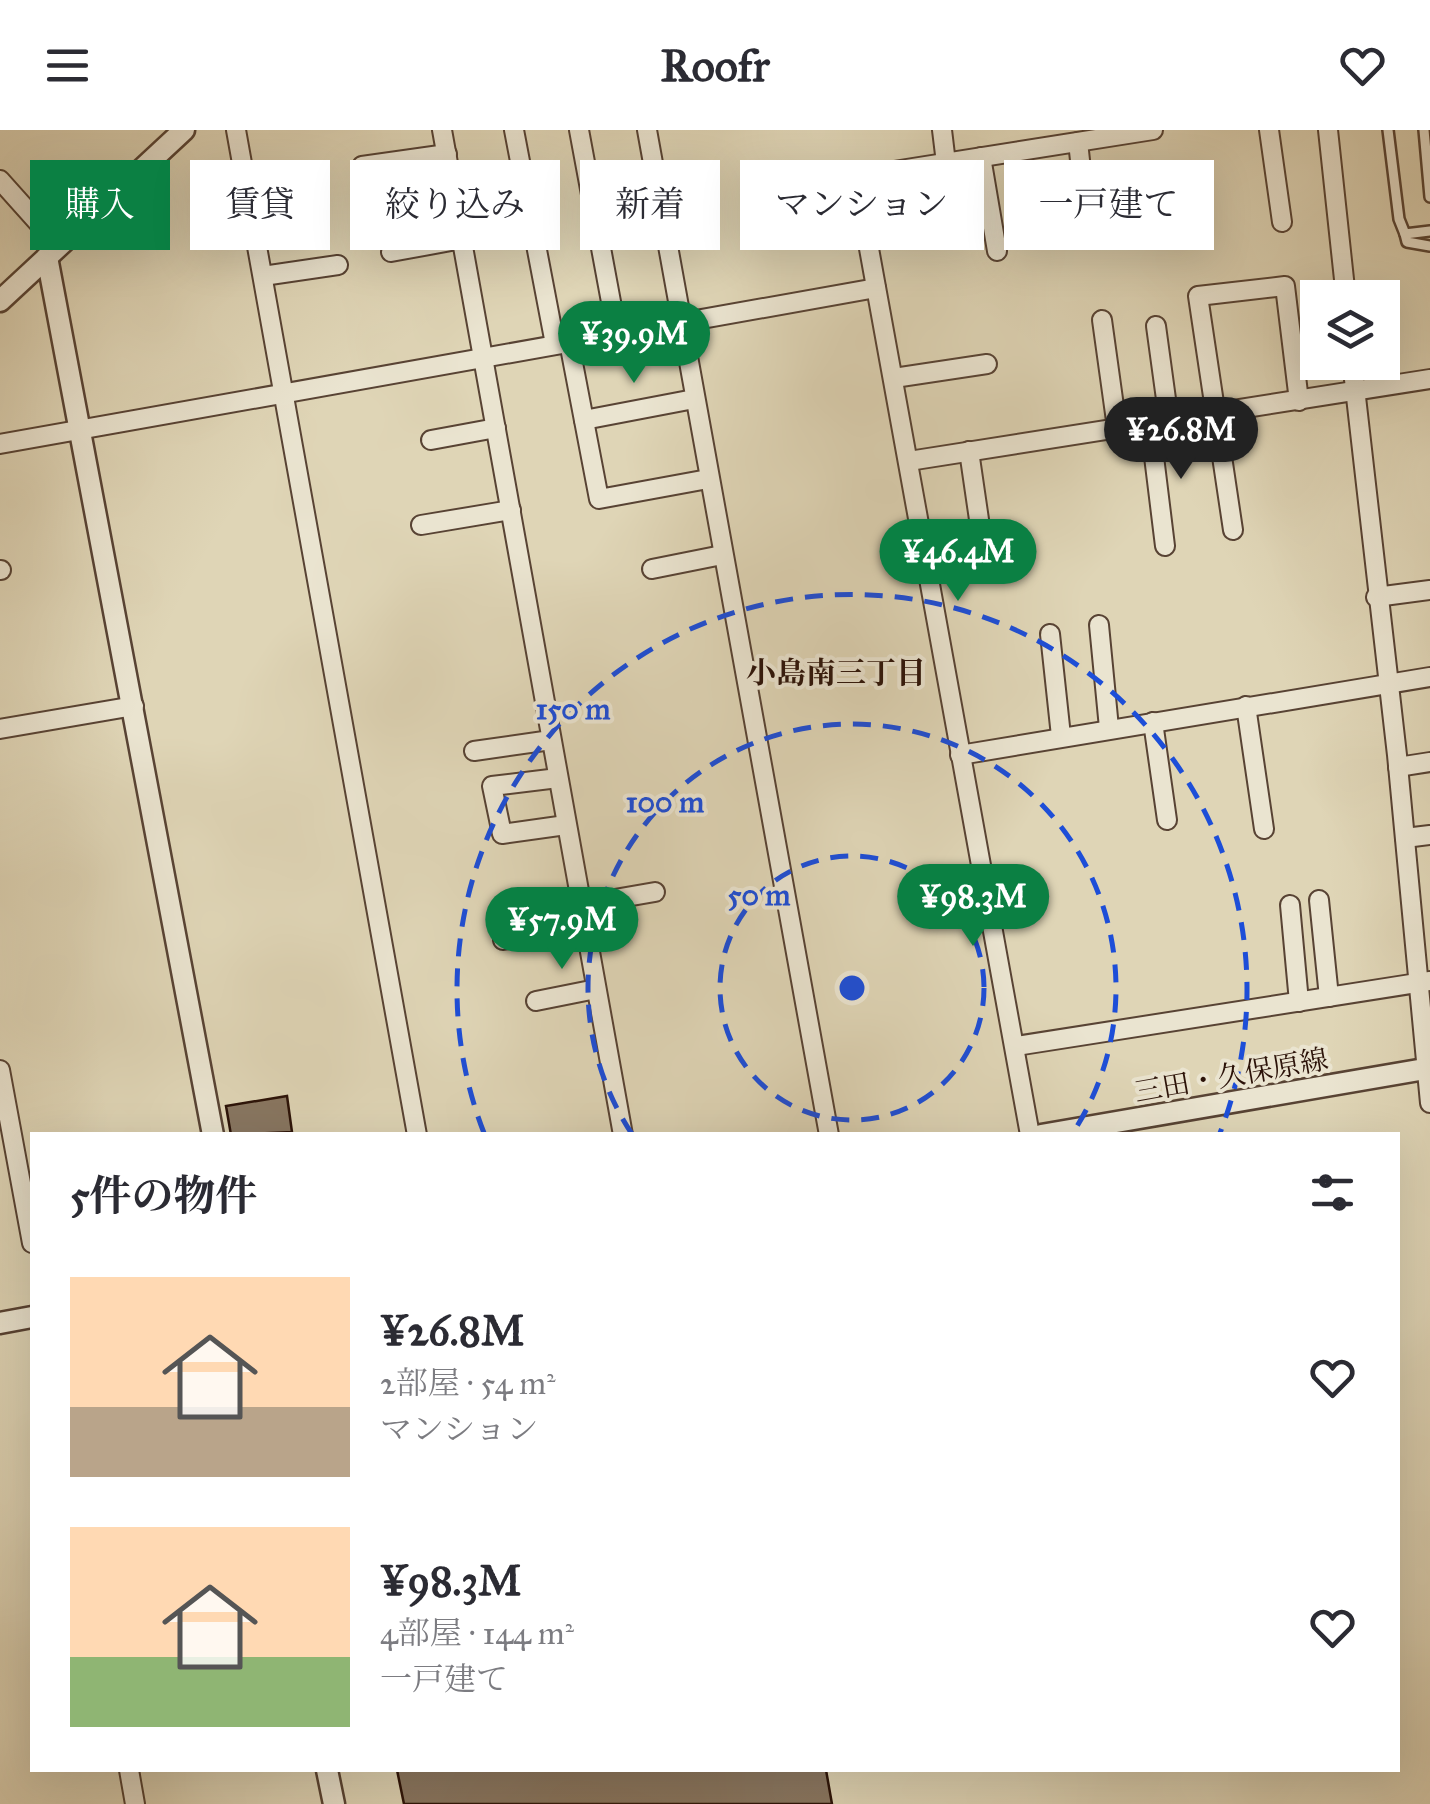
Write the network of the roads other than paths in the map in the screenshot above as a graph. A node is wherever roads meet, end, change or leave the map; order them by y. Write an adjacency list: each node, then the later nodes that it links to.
1 (184, 130): 31 (street)
2 (236, 130): 34 (street)
3 (442, 130): 14 (street)
4 (514, 130): 42 (street)
5 (579, 130): 41 (street)
6 (646, 130): 39 (street)
7 (942, 130): 18 (street)
8 (1153, 130): 13 (street)
9 (1269, 130): 23 (street)
10 (1328, 130): 35 (street)
11 (1388, 130): 25 (lane)
12 (1424, 130): 20 (lane)
13 (1085, 137): 15 (street)
14 (447, 154): 16 (street); 17 (street)
15 (981, 158): 19 (street); 30 (street)
16 (404, 160)
17 (448, 160)
18 (946, 160)
19 (967, 160)
20 (1428, 177): 22 (lane)
21 (0, 180): 31 (street)
22 (1430, 197)
23 (1282, 222)
24 (1430, 232): 25 (lane)
25 (1405, 234): 26 (lane)
26 (1430, 246)
27 (402, 250): 32 (street)
28 (464, 250): 43 (street)
29 (869, 250): 36 (street)
30 (997, 251)
31 (53, 252): 37 (street); 56 (street)
32 (391, 252)
33 (338, 265): 34 (street)
34 (263, 276): 49 (street)
35 (1344, 280)
36 (876, 288): 39 (street); 45 (street)
37 (0, 301)
38 (1102, 320): 58 (street)
39 (680, 323): 41 (street); 50 (street)
40 (1156, 326): 54 (street)
41 (617, 334): 42 (street)
42 (562, 343): 43 (street); 53 (street)
43 (484, 356): 49 (street); 57 (street)
44 (987, 364): 45 (street)
45 (894, 378): 62 (street)
46 (1430, 379): 48 (street)
47 (1353, 380): 48 (street)
48 (1354, 393): 51 (street); 72 (street)
49 (285, 394): 56 (street); 111 (street)
50 (694, 399): 53 (street); 63 (street)
51 (1299, 402): 52 (street); 52 (street)
52 (1217, 414): 54 (street); 66 (street)
53 (584, 420): 63 (street)
54 (1169, 421): 55 (street)
55 (1150, 424): 58 (street); 67 (street)
56 (80, 428): 60 (street); 77 (street)
57 (496, 428): 59 (street); 64 (street)
58 (1117, 428): 61 (street)
59 (431, 440)
60 (0, 444)
61 (969, 452): 62 (street); 68 (street)
62 (910, 461): 85 (street)
63 (708, 479): 69 (street)
64 (511, 510): 65 (street); 83 (street)
65 (421, 525)
66 (1233, 530)
67 (1165, 546)
68 (983, 548)
69 (722, 555): 70 (street); 113 (street)
70 (652, 569)
71 (1430, 590): 72 (street)
72 (1376, 598): 76 (street)
73 (1099, 624): 80 (street)
74 (1050, 634): 82 (street)
75 (1430, 677): 76 (street)
76 (1387, 683): 78 (street); 87 (street)
77 (134, 706): 81 (street); 110 (street)
78 (1246, 706): 79 (street); 91 (street)
79 (1152, 722): 80 (street); 89 (street)
80 (1109, 728): 82 (street)
81 (0, 729)
82 (1061, 736): 85 (street)
83 (551, 740): 84 (street); 88 (street)
84 (474, 751)
85 (960, 755): 106 (street)
86 (1430, 762): 87 (street)
87 (1398, 767): 93 (street)
88 (558, 778): 90 (street); 90 (street)
89 (1167, 820)
90 (566, 825): 96 (street)
91 (1264, 830)
92 (1430, 834): 93 (street)
93 (1405, 838): 98 (street)
94 (655, 892): 96 (street)
95 (1319, 900): 103 (street)
96 (580, 905): 99 (street)
97 (1290, 905): 105 (street)
98 (1421, 912): 101 (street)
99 (584, 926): 100 (street); 102 (street)
100 (503, 940)
101 (1425, 982): 103 (street); 107 (street)
102 (596, 990): 104 (street); 112 (street)
103 (1330, 997): 105 (street)
104 (536, 1000)
105 (1300, 1002): 106 (street)
106 (1016, 1046): 114 (street)
107 (1429, 1068): 109 (street); 115 (street, 三田・久保原線)
108 (0, 1070): 116 (street)
109 (1430, 1104)
110 (212, 1132)
111 (416, 1132)
112 (622, 1132)
113 (828, 1132)
114 (1030, 1132)
115 (1058, 1132)
116 (30, 1232)
117 (30, 1317): 118 (street)
118 (0, 1323)
119 (129, 1772): 121 (street)
120 (328, 1772): 122 (street)
121 (135, 1804)
122 (334, 1804)

